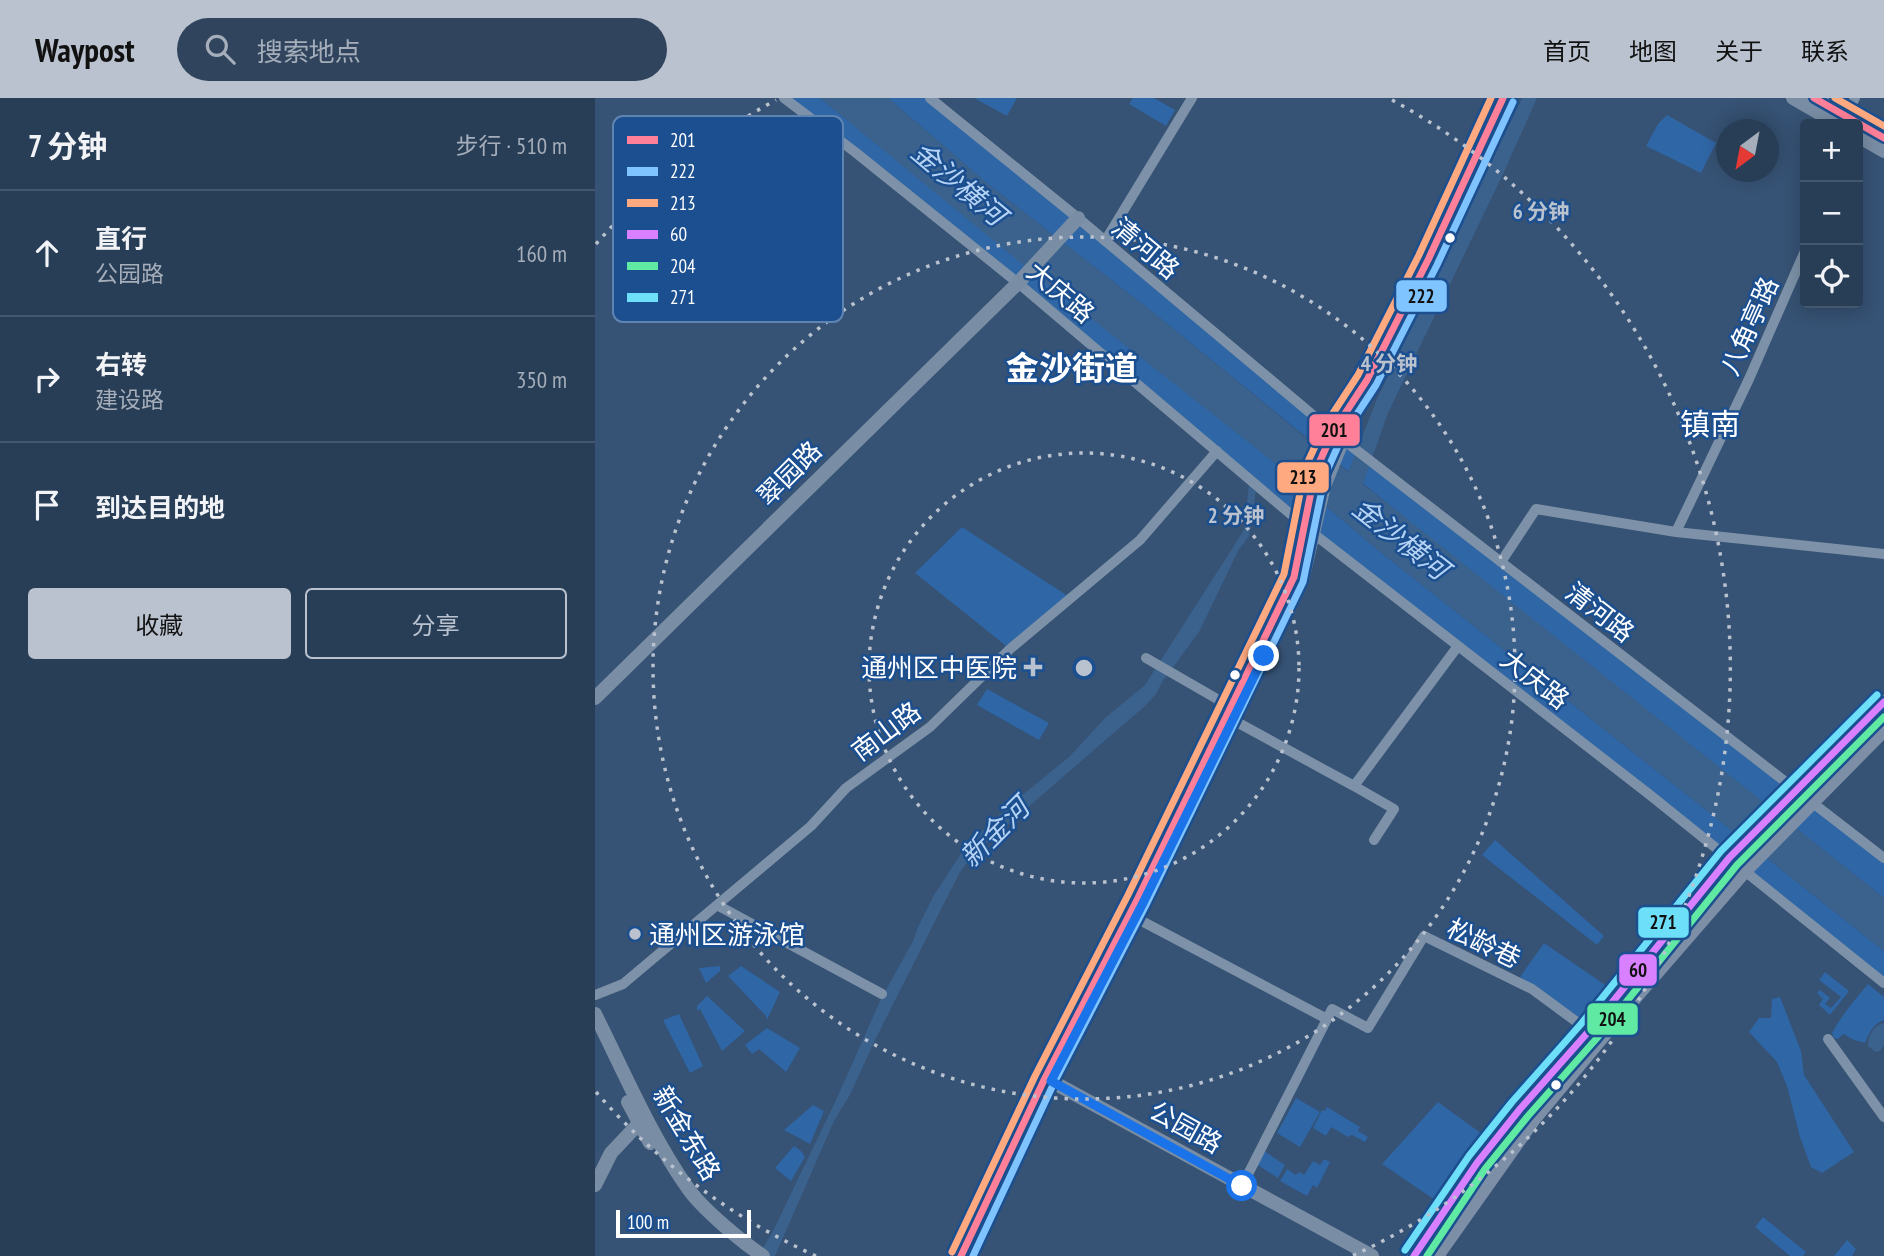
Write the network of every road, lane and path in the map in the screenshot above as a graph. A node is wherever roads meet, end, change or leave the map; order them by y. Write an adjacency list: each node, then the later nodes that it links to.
1 (784, 98): 8 (street, 大庆路)
2 (930, 98): 17 (street, 清河路)
3 (1192, 98): 18 (street)
4 (1503, 98): 21 (street)
5 (1793, 98): 9 (street)
6 (1814, 98): 10 (street)
7 (1855, 98): 11 (street)
8 (808, 116)
9 (1836, 119)
10 (1838, 119)
11 (1844, 119)
12 (1863, 134): 14 (street)
13 (1863, 136): 16 (street)
14 (1884, 138)
15 (843, 143): 20 (street, 大庆路)
16 (1884, 151)
17 (1078, 218): 18 (street, 清河路); 20 (street, 翠园路)
18 (1105, 241): 21 (street, 清河路)
19 (1800, 262): 24 (street, 八角亭路)
20 (1018, 283): 22 (street, 大庆路); 29 (street, 翠园路)
21 (1338, 436): 23 (street); 26 (street, 清河路)
22 (1217, 451): 23 (street, 大庆路); 40 (street, 南山路)
23 (1310, 530): 27 (street, 大庆路); 31 (street)
24 (1675, 532): 25 (street); 26 (street)
25 (1884, 554)
26 (1501, 562): 34 (street, 清河路)
27 (1458, 646): 33 (street); 37 (street, 大庆路)
28 (1150, 661): 31 (street)
29 (595, 698)
30 (1884, 702): 34 (main road)
31 (1232, 713): 33 (street); 41 (street); 56 (street)
32 (1884, 730): 35 (main road)
33 (1354, 786): 36 (street)
34 (1795, 789): 35 (street, 清河路); 37 (main road)
35 (1814, 803): 38 (street); 39 (main road)
36 (1374, 840)
37 (1729, 858): 39 (street, 大庆路); 47 (main road)
38 (1884, 858)
39 (1745, 871): 42 (street); 60 (main road)
40 (717, 905): 43 (street); 44 (street, 南山路)
41 (1136, 918): 46 (street, 松龄巷); 50 (street)
42 (1884, 983)
43 (883, 994)
44 (595, 995)
45 (595, 1014): 52 (street, 新金东路)
46 (1327, 1020): 47 (street, 松龄巷); 54 (street)
47 (1589, 1031): 59 (main road)
48 (595, 1035): 52 (street, 新金东路)
49 (1828, 1039): 51 (street)
50 (1051, 1081): 54 (street, 公园路); 57 (street)
51 (1884, 1117)
52 (642, 1120): 53 (street); 55 (street, 新金东路)
53 (595, 1185)
54 (1242, 1186): 58 (street, 公园路)
55 (755, 1254)
56 (961, 1256)
57 (968, 1256)
58 (1372, 1256)
59 (1414, 1256)
60 (1437, 1256)

